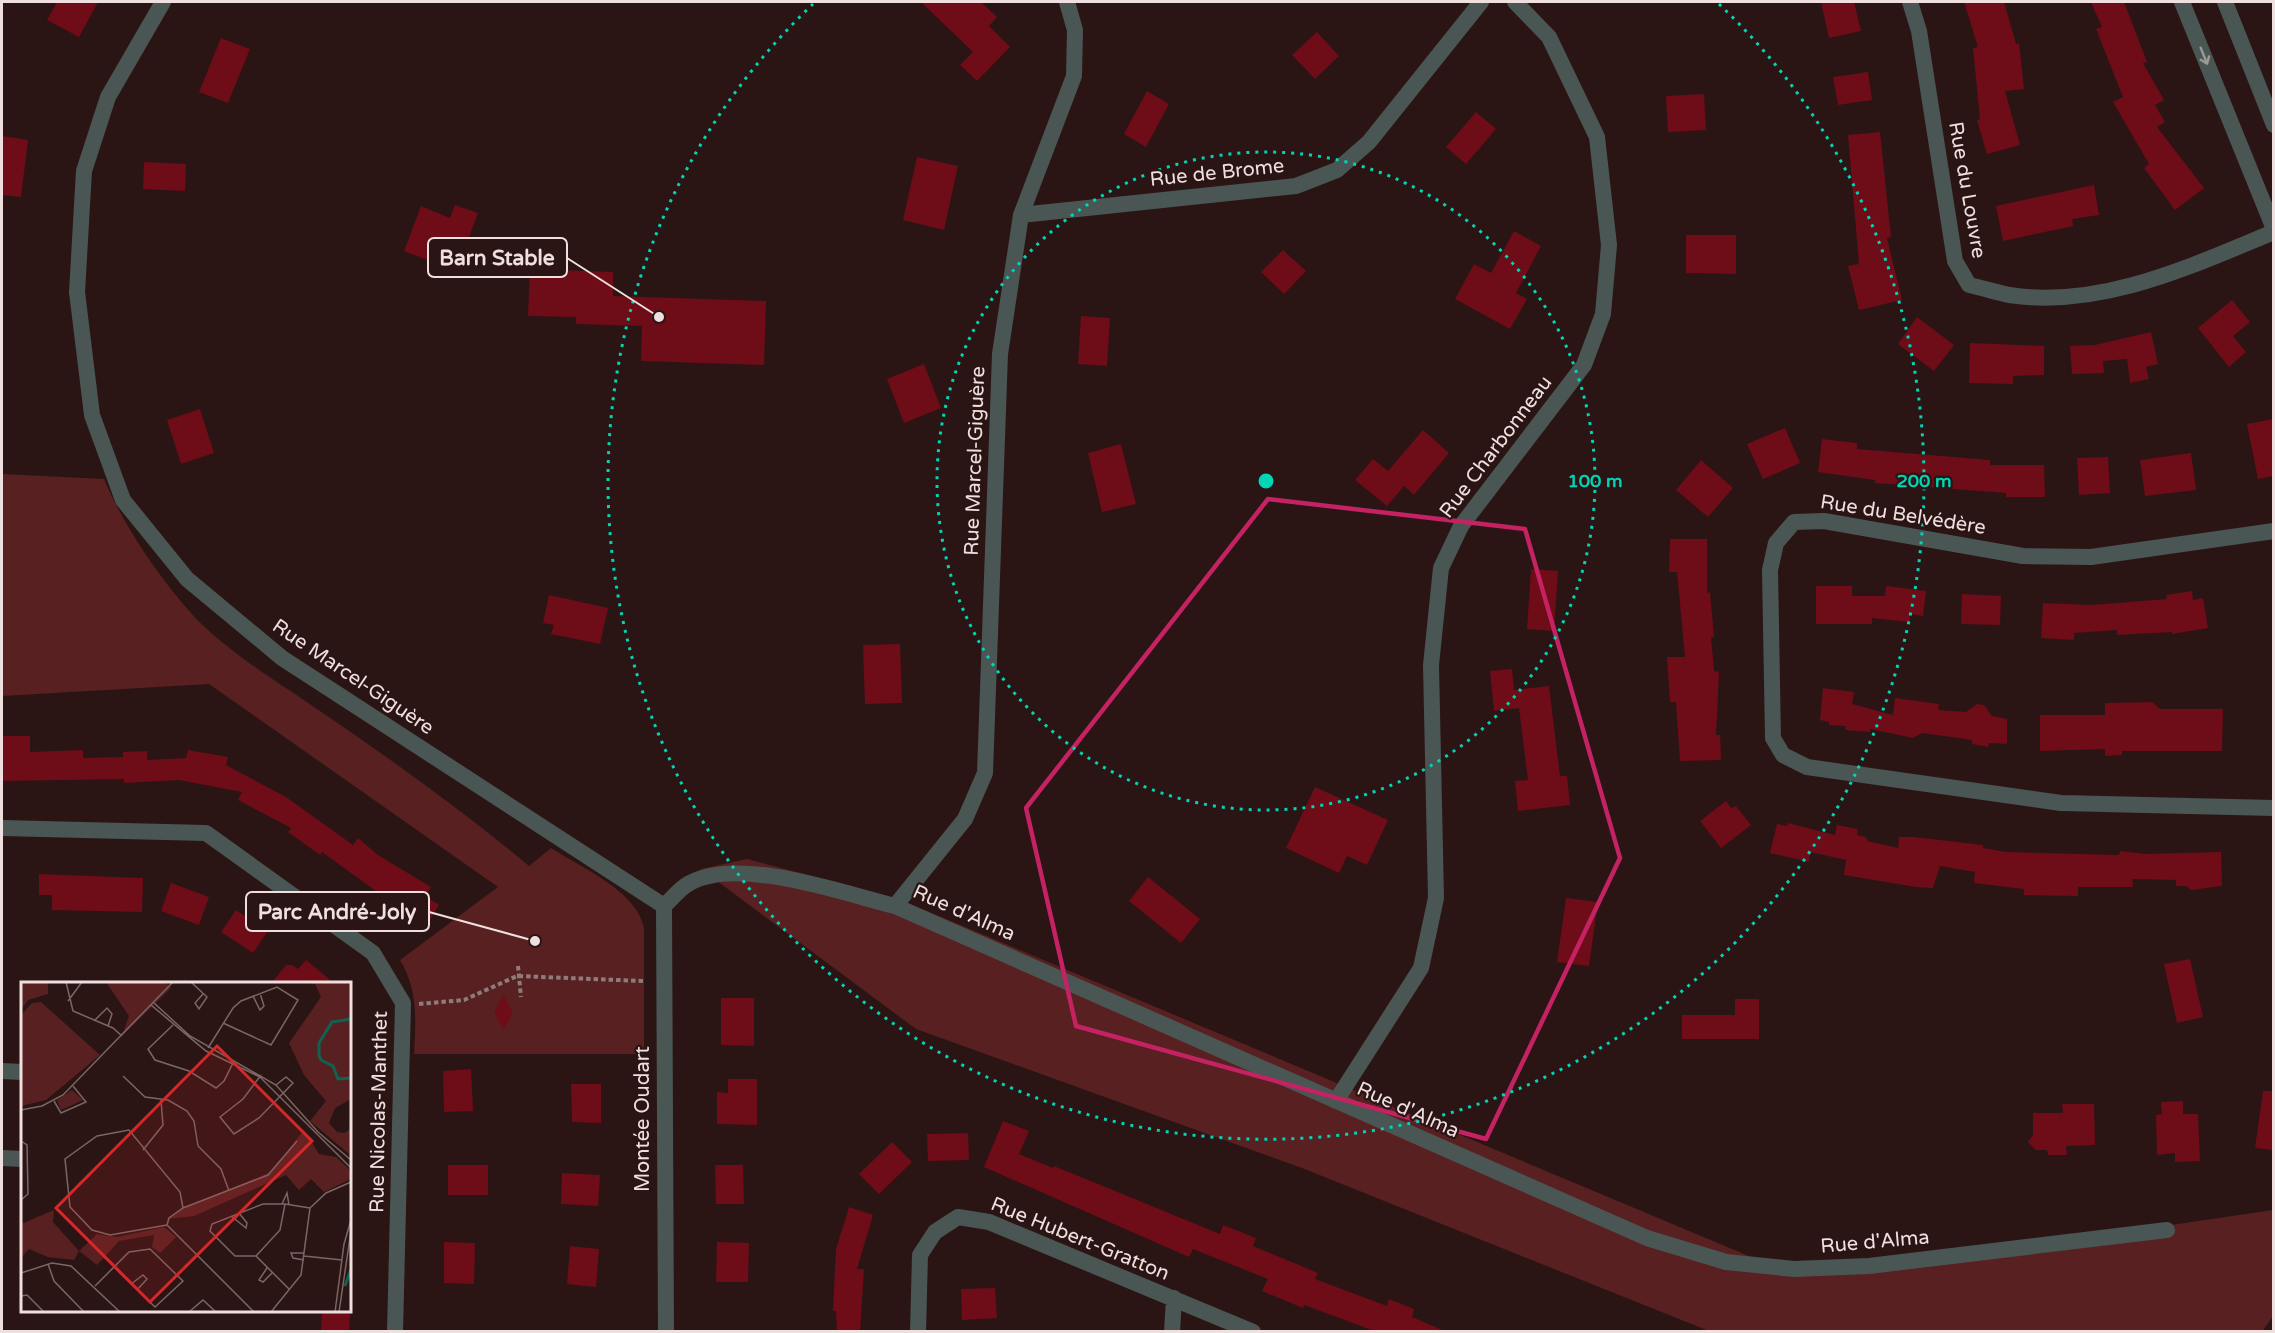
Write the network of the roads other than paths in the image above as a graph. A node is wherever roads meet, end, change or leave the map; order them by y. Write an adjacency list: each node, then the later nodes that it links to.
1 (163, 2): 14 (street, Rue Marcel-Giguère)
2 (1067, 2): 9 (street, Rue Marcel-Giguère)
3 (1481, 2): 9 (street, Rue de Brome)
4 (1515, 2): 18 (street, Rue Charbonneau)
5 (1910, 2): 10 (street, Rue du Louvre)
6 (2182, 2): 10 (street, one-way to 10)
7 (2225, 2): 8 (street)
8 (2274, 125)
9 (1021, 215): 15 (street, Rue Marcel-Giguère)
10 (2274, 230)
11 (2274, 531): 12 (street, Rue du Belvédère)
12 (2274, 808)
13 (2, 828): 24 (street, Rue Nicolas-Manthet)
14 (664, 906): 15 (street, Rue d'Alma); 25 (street, Montée Oudart)
15 (895, 906): 18 (street, Rue d'Alma)
16 (2, 1071): 17 (street)
17 (21, 1072)
18 (1336, 1101): 21 (street, Rue d'Alma)
19 (2, 1158): 20 (street)
20 (21, 1159)
21 (2167, 1230)
22 (1174, 1298): 23 (street, Rue Hubert-Gratton); 26 (street, Rue Hubert-Gratton); 27 (street, Rue Hubert-Gratton)
23 (1250, 1331)
24 (395, 1332)
25 (666, 1332)
26 (918, 1332)
27 (1172, 1332)

